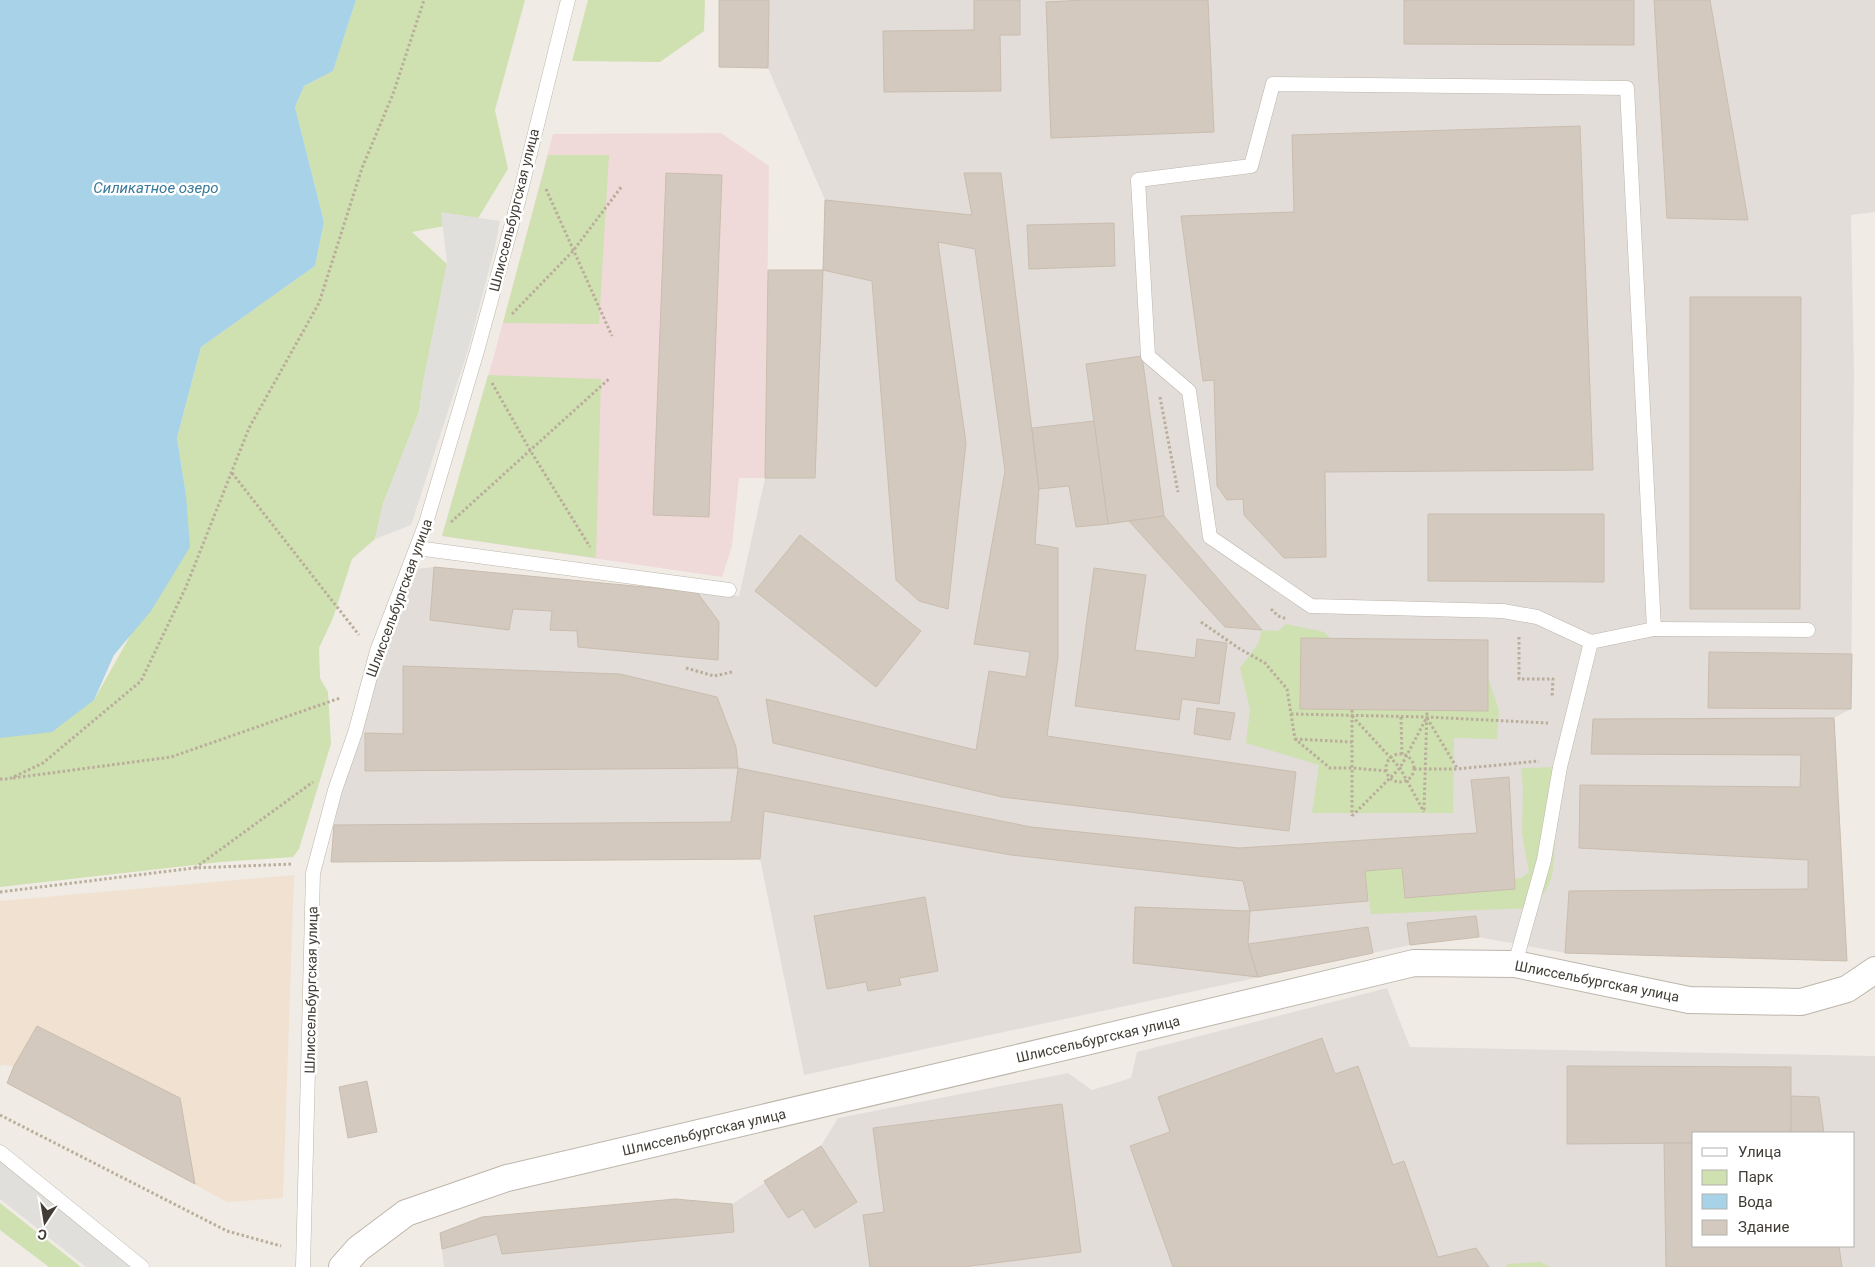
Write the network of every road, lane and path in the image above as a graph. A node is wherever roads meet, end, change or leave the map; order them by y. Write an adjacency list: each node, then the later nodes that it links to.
1 (424, 0): 11 (path)
2 (568, 0): 12 (lane, Шлиссельбургская улица)
3 (622, 186): 5 (path)
4 (546, 188): 5 (path)
5 (572, 251): 6 (path); 7 (path)
6 (509, 317)
7 (612, 336)
8 (488, 375): 10 (path)
9 (610, 378): 10 (path)
10 (530, 450): 12 (path); 13 (path)
11 (232, 472): 18 (path); 42 (path)
12 (417, 548): 14 (lane); 51 (lane, Шлиссельбургская улица)
13 (593, 552)
14 (729, 590)
15 (1201, 622): 28 (path)
16 (1654, 629): 17 (lane); 19 (lane); 19 (lane)
17 (1808, 630)
18 (362, 640)
19 (1591, 642): 47 (lane)
20 (686, 668): 21 (path)
21 (732, 672)
22 (346, 696): 42 (path)
23 (1352, 710): 25 (path)
24 (1427, 710): 27 (path)
25 (1352, 716): 29 (path); 32 (path)
26 (1401, 716): 30 (path)
27 (1427, 717): 31 (path); 36 (path); 37 (path)
28 (1295, 739): 29 (path); 33 (path)
29 (1352, 742): 33 (path)
30 (1402, 754): 31 (path); 32 (path)
31 (1407, 756): 34 (path); 35 (path)
32 (1391, 758): 34 (path); 38 (path)
33 (1352, 768): 38 (path); 40 (path)
34 (1400, 768): 40 (path); 43 (path)
35 (1414, 769): 36 (path); 43 (path)
36 (1426, 769): 43 (path)
37 (1457, 769)
38 (1387, 771): 40 (path)
39 (320, 777): 45 (path)
40 (1390, 778): 43 (path)
41 (0, 779): 42 (path)
42 (9, 779)
43 (1408, 780)
44 (301, 864): 45 (path)
45 (194, 868): 46 (path)
46 (0, 892)
47 (1515, 964): 48 (street, Шлиссельбургская улица); 54 (street, Шлиссельбургская улица)
48 (1875, 970)
49 (0, 1115): 51 (path)
50 (0, 1152): 52 (lane)
51 (303, 1253): 53 (lane, Шлиссельбургская улица)
52 (142, 1267)
53 (303, 1267)
54 (342, 1267)

